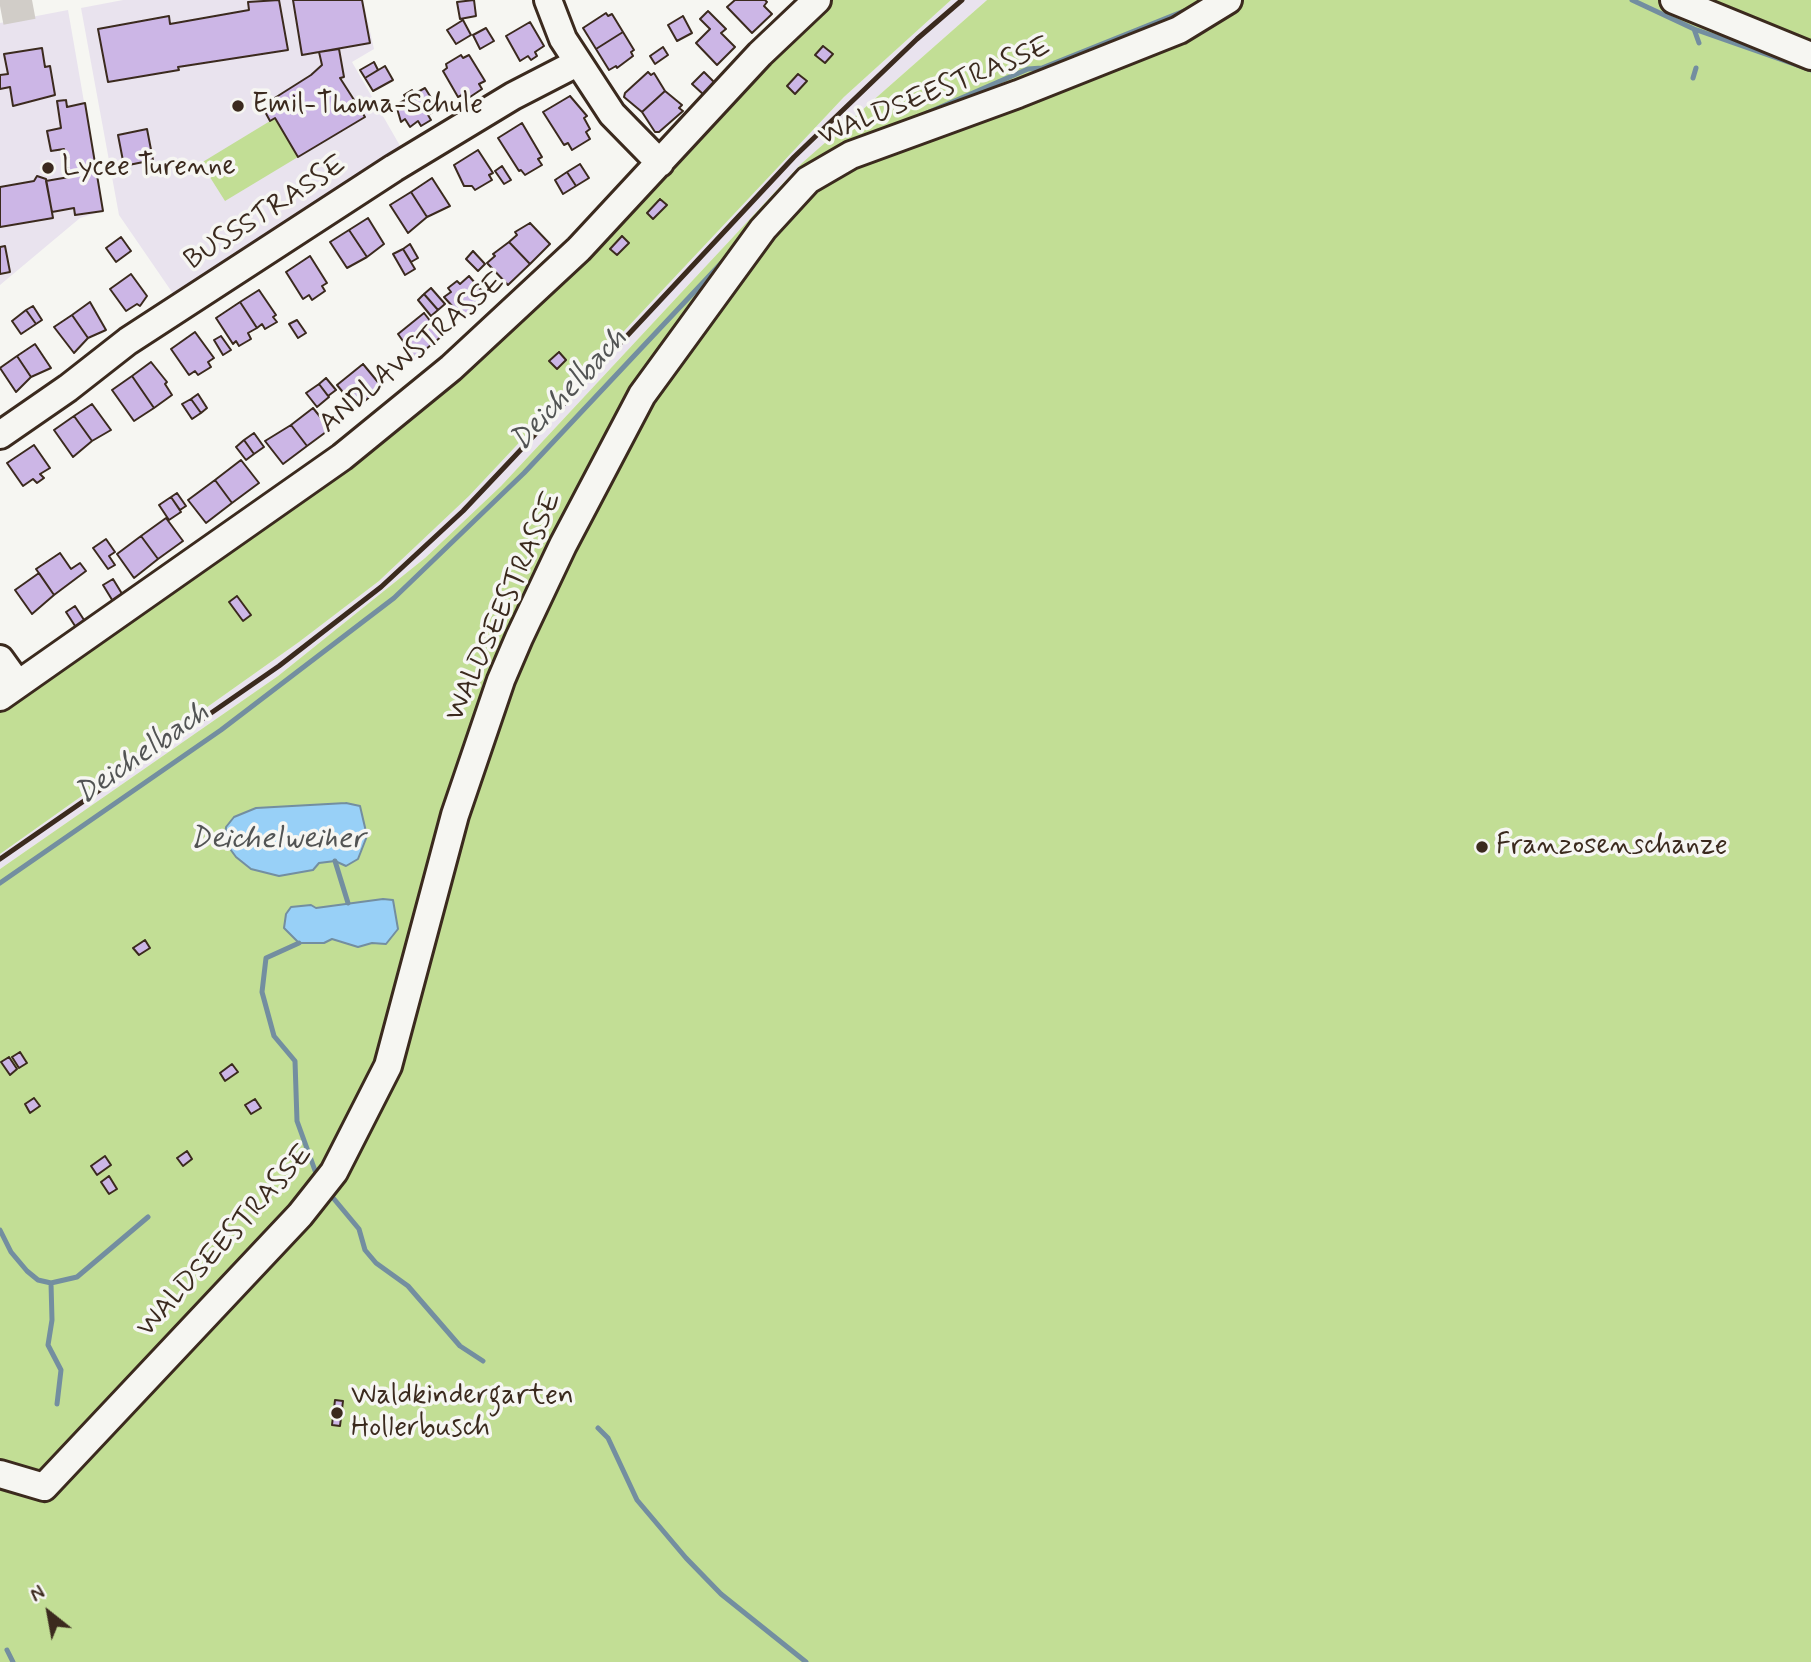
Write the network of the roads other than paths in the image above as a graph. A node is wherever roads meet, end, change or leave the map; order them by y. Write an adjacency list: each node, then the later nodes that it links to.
1 (548, 0): 6 (street)
2 (817, 0): 7 (street, ANDLAWSTRASSE)
3 (1228, 0): 11 (street, WALDSEESTRASSE)
4 (1674, 0): 5 (street)
5 (1811, 56)
6 (577, 63): 7 (street); 8 (street, BUSSSTRASSE)
7 (660, 163): 10 (street, ANDLAWSTRASSE)
8 (0, 435)
9 (0, 659): 10 (street)
10 (9, 691)
11 (0, 1474)

